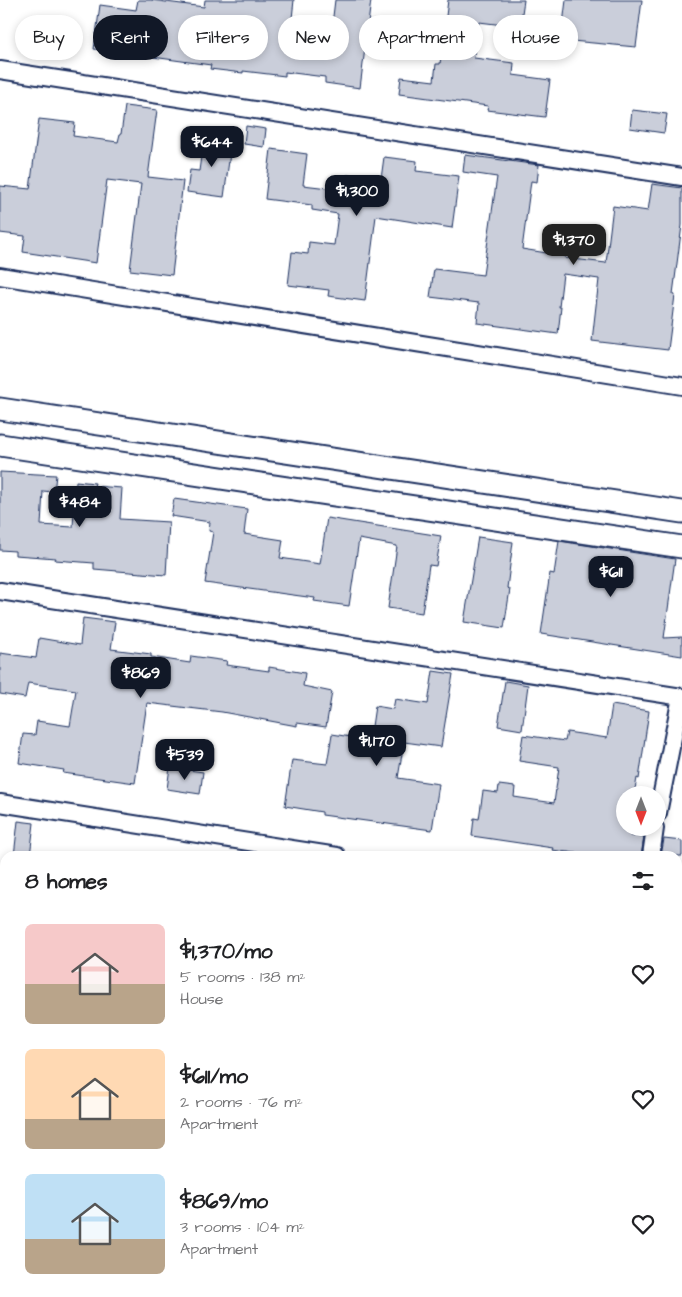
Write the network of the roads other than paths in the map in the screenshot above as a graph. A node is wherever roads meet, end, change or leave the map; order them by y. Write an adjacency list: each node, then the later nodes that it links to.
1 (0, 70): 2 (street)
2 (682, 178)
3 (0, 276): 4 (street)
4 (682, 386)
5 (0, 409): 7 (street)
6 (0, 445): 8 (street)
7 (682, 512)
8 (682, 547)
9 (0, 591): 10 (street)
10 (681, 697): 11 (street)
11 (663, 786)
12 (0, 803): 14 (street)
13 (654, 836): 15 (street)
14 (305, 851)
15 (652, 851)

